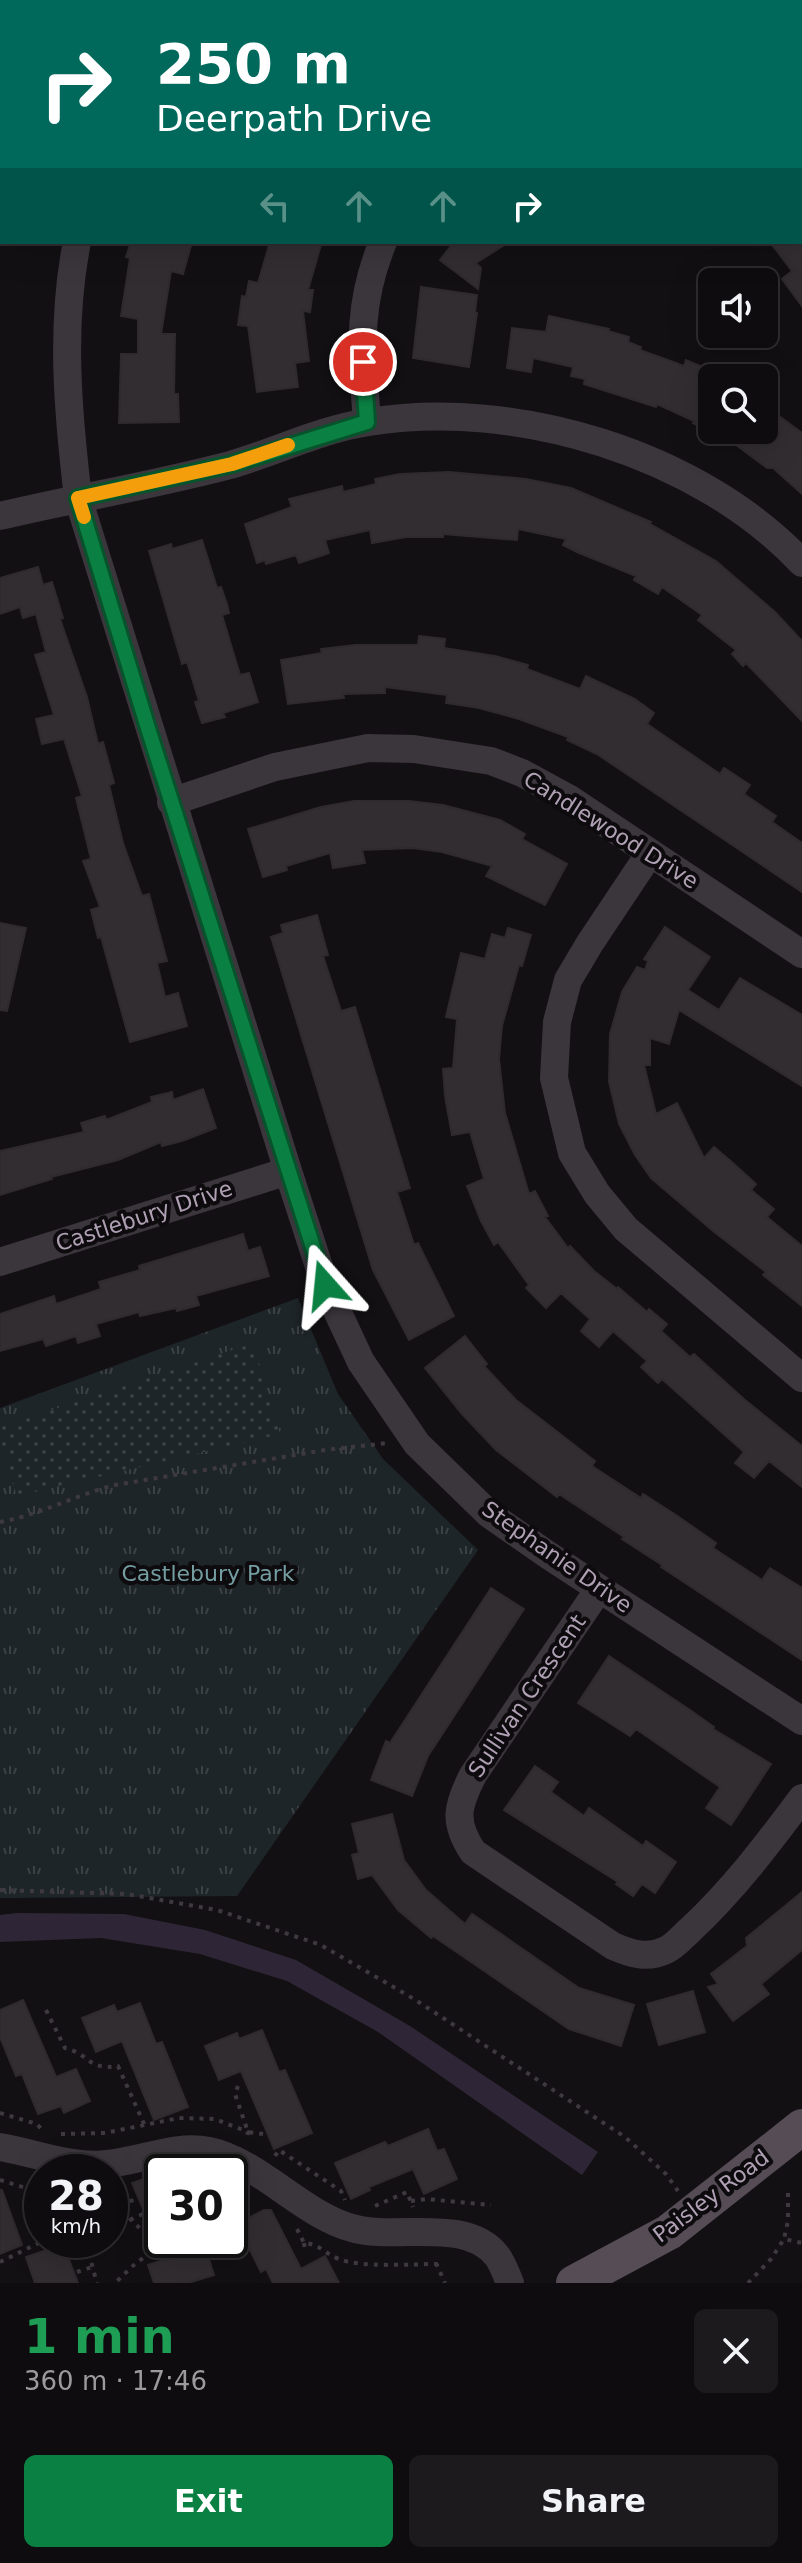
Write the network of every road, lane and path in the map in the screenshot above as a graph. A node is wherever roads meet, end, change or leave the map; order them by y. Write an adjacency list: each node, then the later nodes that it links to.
1 (77, 244): 4 (street, Stephanie Drive)
2 (382, 244): 3 (street)
3 (367, 422): 4 (street); 6 (street)
4 (78, 498): 5 (street); 7 (street, Stephanie Drive)
5 (0, 516)
6 (802, 563)
7 (171, 802): 8 (street, Candlewood Drive); 10 (street, Stephanie Drive)
8 (650, 853): 9 (street, Candlewood Drive); 12 (street)
9 (802, 954)
10 (288, 1171): 11 (street, Castlebury Drive); 13 (street, Stephanie Drive)
11 (0, 1262)
12 (802, 1378)
13 (414, 1439): 14 (path); 15 (street, Stephanie Drive)
14 (0, 1522)
15 (599, 1589): 16 (street, Stephanie Drive); 17 (street, Sullivan Crescent)
16 (802, 1721)
17 (802, 1798)
18 (0, 1890): 36 (path)
19 (46, 2010): 20 (path)
20 (65, 2048): 21 (path); 23 (path)
21 (66, 2058)
22 (238, 2086): 25 (path)
23 (145, 2126)
24 (802, 2127): 36 (main road, Paisley Road)
25 (263, 2134)
26 (0, 2147): 53 (street)
27 (0, 2180): 29 (path)
28 (404, 2185): 30 (path)
29 (24, 2187)
30 (407, 2192)
31 (788, 2193): 41 (path)
32 (137, 2199): 34 (path)
33 (411, 2201): 35 (path)
34 (128, 2202)
35 (491, 2205)
36 (694, 2212): 54 (main road, Paisley Road)
37 (144, 2213): 39 (path)
38 (128, 2217): 39 (path)
39 (130, 2220): 40 (path)
40 (144, 2233)
41 (784, 2239): 43 (path); 55 (path)
42 (304, 2243): 45 (path)
43 (802, 2243)
44 (24, 2251): 48 (path)
45 (305, 2252)
46 (89, 2258): 49 (path)
47 (144, 2258): 52 (path)
48 (0, 2262)
49 (92, 2267): 50 (path); 51 (path)
50 (77, 2272)
51 (97, 2283)
52 (115, 2283)
53 (510, 2283)
54 (574, 2283)
55 (748, 2283)

